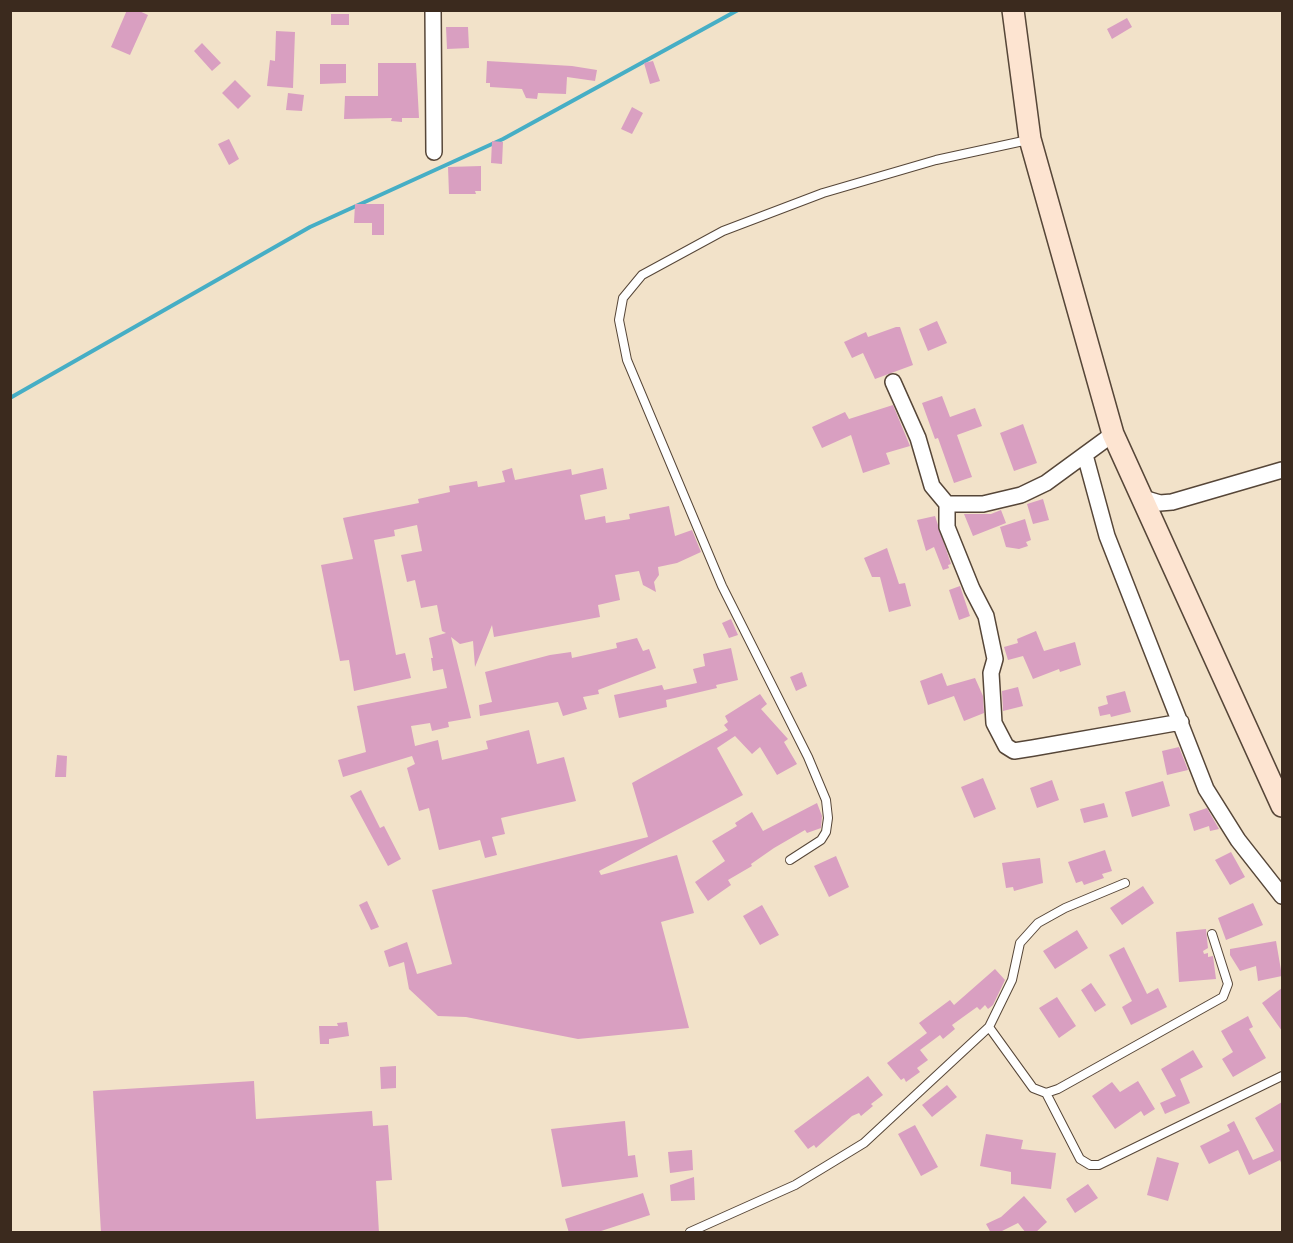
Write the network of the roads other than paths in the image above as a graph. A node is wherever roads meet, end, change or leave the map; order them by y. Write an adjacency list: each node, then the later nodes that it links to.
1 (433, 10): 4 (street)
2 (1013, 10): 3 (main road)
3 (1030, 139): 6 (main road); 13 (lane)
4 (434, 152)
5 (893, 382): 10 (street)
6 (1113, 434): 7 (street); 9 (main road)
7 (1085, 455): 10 (street); 11 (street)
8 (1282, 470): 9 (street)
9 (1140, 497): 12 (main road)
10 (947, 504): 11 (street)
11 (1181, 722): 15 (street)
12 (1282, 806)
13 (790, 860)
14 (1125, 883): 17 (lane)
15 (1282, 896)
16 (1212, 934): 19 (lane)
17 (989, 1027): 19 (lane); 20 (lane)
18 (1282, 1076): 19 (lane)
19 (1046, 1093)
20 (690, 1233)

